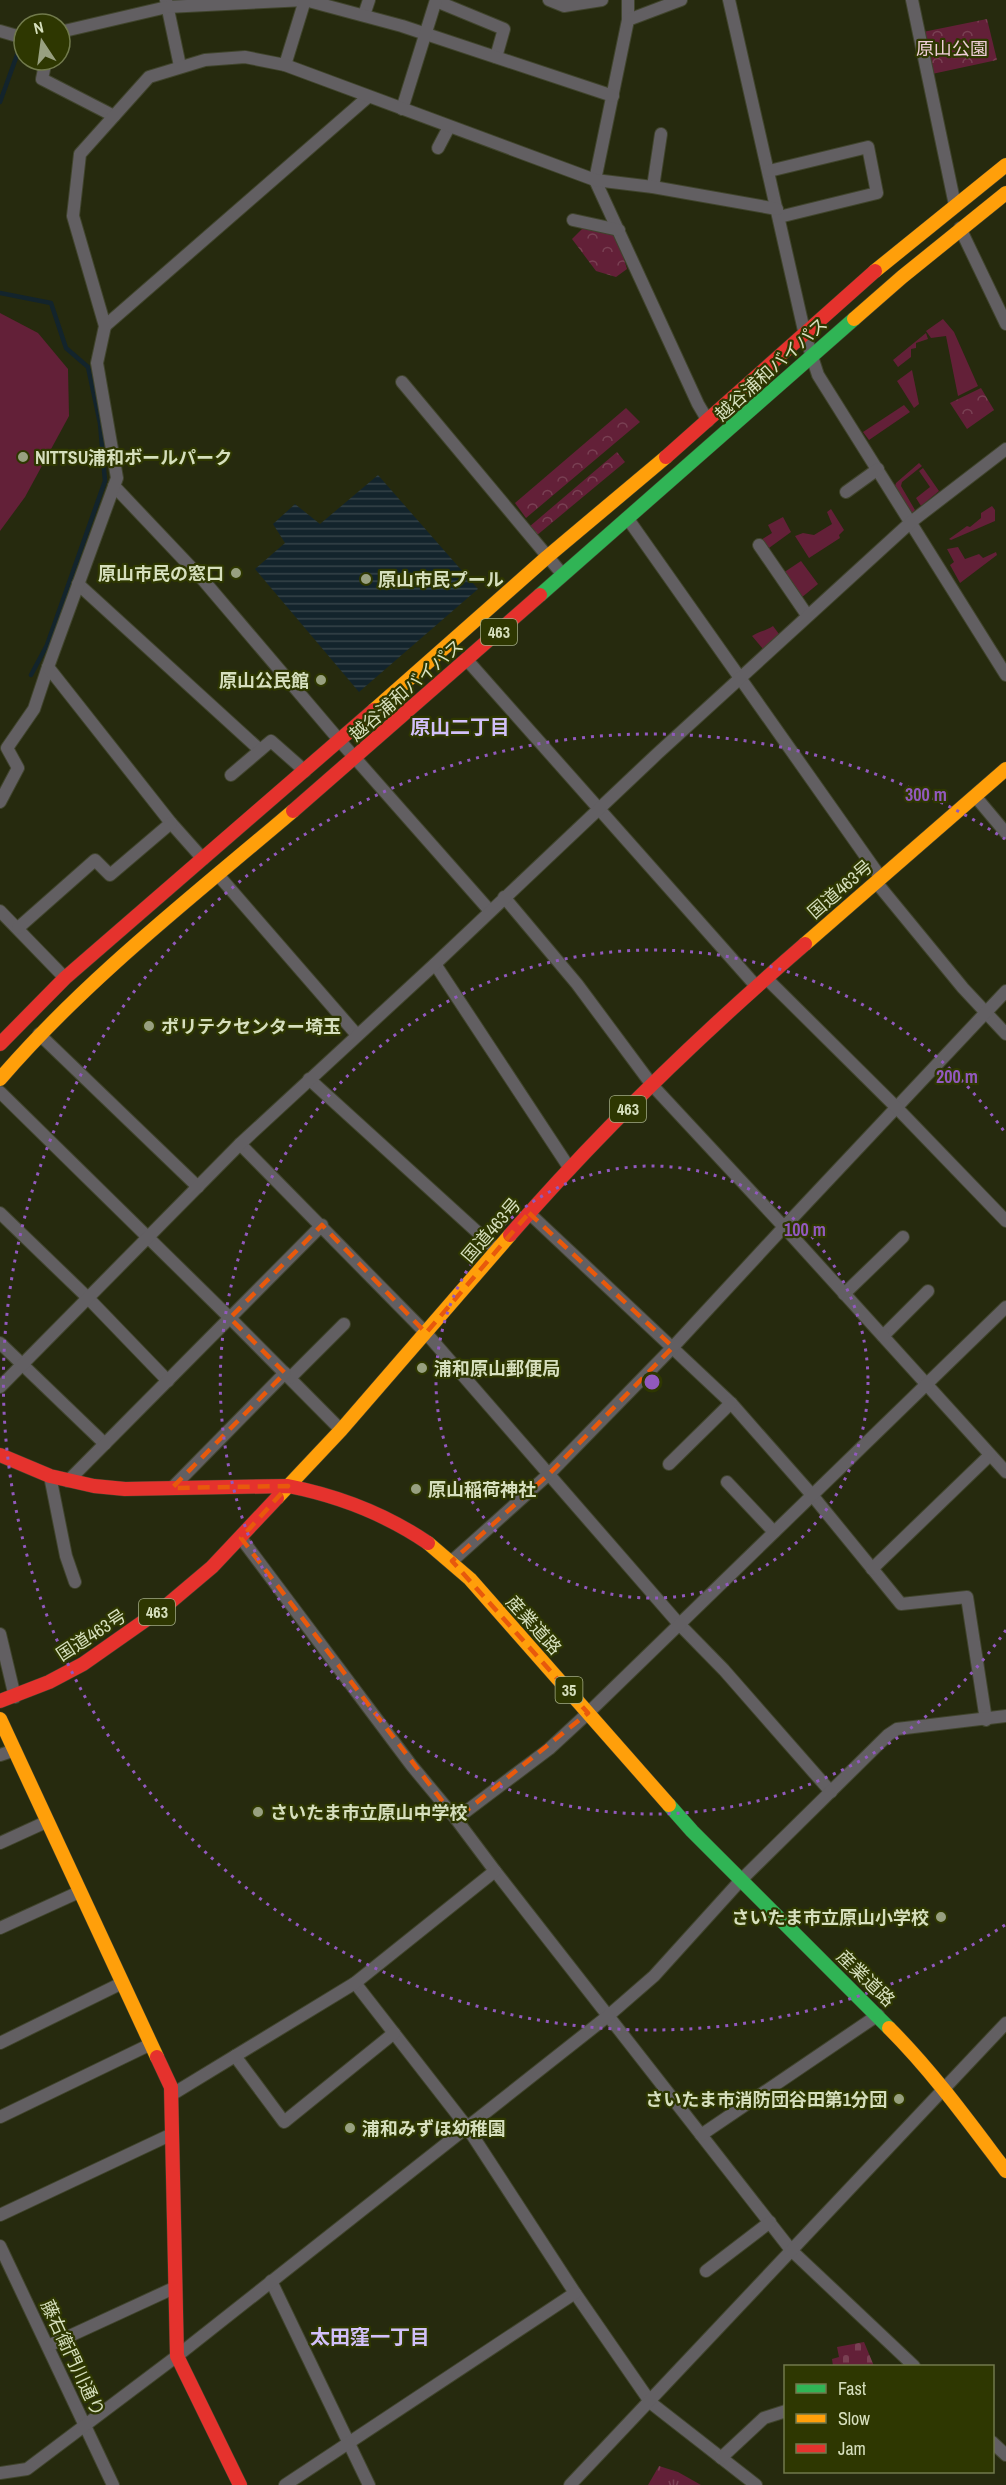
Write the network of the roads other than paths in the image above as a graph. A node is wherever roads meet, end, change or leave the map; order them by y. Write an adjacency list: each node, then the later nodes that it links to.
1 (305, 0): 10 (street); 11 (street); 16 (street)
2 (369, 0): 11 (street)
3 (549, 0): 4 (street)
4 (602, 0)
5 (628, 0): 12 (street)
6 (681, 0): 12 (street)
7 (729, 0): 27 (street)
8 (912, 0): 31 (street)
9 (436, 1): 14 (street); 15 (street)
10 (167, 4): 13 (street); 17 (street)
11 (364, 15): 14 (street)
12 (628, 20): 19 (street)
13 (72, 29)
14 (425, 33): 15 (street); 21 (street)
15 (496, 57): 19 (street)
16 (285, 65): 17 (street); 20 (street)
17 (180, 66): 22 (street)
18 (43, 72): 22 (street)
19 (613, 96): 28 (street)
20 (368, 97): 21 (street); 37 (street)
21 (402, 109): 23 (street)
22 (114, 116): 37 (street)
23 (449, 128): 25 (street); 28 (street)
24 (661, 134): 29 (street)
25 (438, 148)
26 (1006, 165): 31 (main road, 越谷浦和バイパス / 463)
27 (769, 171): 32 (street); 32 (street)
28 (595, 180): 29 (street); 35 (street)
29 (653, 187): 32 (street)
30 (1006, 193): 34 (main road, 越谷浦和バイパス / 463)
31 (955, 205): 38 (main road, 越谷浦和バイパス / 463)
32 (778, 213): 38 (street)
33 (573, 220): 35 (street)
34 (960, 228): 36 (street); 39 (main road, 越谷浦和バイパス / 463)
35 (619, 230): 41 (street)
36 (1006, 324)
37 (105, 326): 44 (street)
38 (805, 335): 39 (street); 41 (main road, 越谷浦和バイパス / 463)
39 (812, 357): 43 (street); 46 (main road, 越谷浦和バイパス / 463)
40 (402, 382): 49 (street)
41 (708, 421): 49 (main road, 越谷浦和バイパス / 463)
42 (1006, 449): 47 (street)
43 (878, 469): 45 (street); 47 (street)
44 (114, 486): 51 (street); 57 (street)
45 (846, 492)
46 (627, 519): 50 (main road, 越谷浦和バイパス / 463); 56 (street)
47 (911, 522): 52 (street); 55 (street)
48 (759, 545): 52 (street)
49 (547, 557): 50 (street); 57 (main road, 越谷浦和バイパス / 463)
50 (563, 575): 53 (main road, 越谷浦和バイパス / 463)
51 (78, 584): 54 (street); 58 (street)
52 (807, 615): 56 (street)
53 (467, 660): 59 (main road, 越谷浦和バイパス / 463); 65 (street)
54 (48, 667): 64 (street); 66 (street)
55 (1006, 675)
56 (740, 679): 65 (street); 70 (street)
57 (340, 741): 59 (street); 61 (main road, 越谷浦和バイパス / 463)
58 (260, 750): 61 (street); 62 (street)
59 (355, 758): 69 (main road, 越谷浦和バイパス / 463); 73 (street)
60 (1006, 768): 63 (main road, 国道463号 / 463)
61 (305, 771): 68 (main road, 越谷浦和バイパス / 463)
62 (231, 775)
63 (975, 796): 67 (street); 70 (main road, 国道463号 / 463)
64 (0, 802)
65 (599, 808): 71 (street); 77 (street)
66 (171, 823): 68 (street); 74 (street)
67 (1006, 833)
68 (203, 859): 76 (main road, 越谷浦和バイパス / 463)
69 (219, 876): 80 (main road, 越谷浦和バイパス / 463); 82 (street)
70 (878, 880): 77 (main road, 国道463号 / 463); 79 (street)
71 (504, 897): 73 (street); 86 (street)
72 (0, 911): 74 (street)
73 (490, 911): 75 (street)
74 (18, 928): 76 (street)
75 (435, 964): 82 (street); 90 (street)
76 (65, 978): 83 (main road, 越谷浦和バイパス / 463)
77 (761, 982): 86 (main road, 国道463号 / 463); 88 (street)
78 (1006, 991): 79 (street)
79 (985, 1014): 81 (street); 88 (street)
80 (39, 1034): 84 (main road, 越谷浦和バイパス / 463); 91 (street)
81 (1006, 1034)
82 (357, 1035): 85 (street)
83 (0, 1044)
84 (0, 1079)
85 (309, 1079): 89 (street); 99 (street)
86 (652, 1085): 90 (main road, 国道463号 / 463); 96 (street)
87 (0, 1092): 97 (street)
88 (896, 1107): 94 (street); 96 (street)
89 (240, 1144): 91 (street); 95 (street)
90 (570, 1168): 92 (main road, 国道463号 / 463)
91 (198, 1187): 97 (street)
92 (529, 1213): 99 (main road, 国道463号 / 463); 109 (street)
93 (0, 1214): 102 (street)
94 (1006, 1221)
95 (322, 1225): 104 (street); 106 (street)
96 (784, 1227): 101 (street); 109 (street)
97 (149, 1237): 102 (street); 104 (street)
98 (903, 1237): 101 (street)
99 (497, 1250): 106 (main road, 国道463号 / 463)
100 (928, 1291): 107 (street)
101 (844, 1294): 107 (street)
102 (88, 1298): 110 (street); 112 (street)
103 (1006, 1307): 113 (street)
104 (230, 1317): 111 (street); 112 (street)
105 (344, 1324): 111 (street)
106 (426, 1333): 116 (main road, 国道463号 / 463); 122 (street)
107 (883, 1336): 113 (street)
108 (0, 1343): 110 (street)
109 (673, 1347): 115 (street); 122 (street)
110 (22, 1365): 114 (street); 117 (street)
111 (287, 1376): 116 (street); 127 (street)
112 (168, 1381): 117 (street)
113 (927, 1383): 119 (street); 128 (street)
114 (0, 1387)
115 (731, 1403): 120 (street); 128 (street)
116 (341, 1430): 126 (main road, 国道463号 / 463)
117 (105, 1444): 124 (street)
118 (0, 1455): 123 (main road, 産業道路 / 35)
119 (990, 1455): 121 (street); 132 (street)
120 (669, 1464)
121 (1006, 1472)
122 (549, 1474): 131 (street); 134 (street)
123 (50, 1476): 124 (main road, 産業道路 / 35); 133 (street)
124 (68, 1481): 127 (main road, 産業道路 / 35)
125 (727, 1482): 129 (street)
126 (288, 1486): 127 (main road, 産業道路 / 35); 130 (main road, 国道463号 / 463); 131 (main road, 産業道路 / 35)
127 (172, 1488)
128 (812, 1495): 129 (street); 132 (street)
129 (774, 1532): 134 (street)
130 (241, 1538): 136 (main road, 国道463号 / 463); 145 (street)
131 (452, 1561): 138 (main road, 産業道路 / 35)
132 (872, 1569): 141 (street)
133 (75, 1582)
134 (679, 1624): 138 (street); 144 (street)
135 (0, 1634): 136 (street)
136 (15, 1697): 137 (main road, 国道463号 / 463)
137 (0, 1701)
138 (588, 1713): 145 (street); 149 (main road, 産業道路 / 35)
139 (1006, 1716): 141 (street)
140 (0, 1719): 142 (main road)
141 (986, 1720): 144 (street)
142 (15, 1750): 143 (street); 146 (main road)
143 (0, 1755)
144 (831, 1792): 149 (street)
145 (456, 1819): 148 (street)
146 (46, 1822): 147 (street); 150 (main road)
147 (0, 1843)
148 (495, 1871): 153 (street); 155 (street)
149 (740, 1881): 154 (main road, 産業道路 / 35); 155 (street)
150 (79, 1892): 151 (street); 152 (main road)
151 (0, 1929)
152 (122, 1983): 158 (street); 159 (main road)
153 (355, 1983): 157 (street); 160 (street)
154 (878, 2015): 161 (main road, 産業道路 / 35); 166 (street)
155 (608, 2016): 164 (street); 166 (street)
156 (1006, 2023): 161 (street)
157 (394, 2033): 160 (street); 164 (street)
158 (0, 2043)
159 (151, 2044): 162 (main road); 163 (street)
160 (234, 2056): 162 (street)
161 (944, 2088): 167 (main road, 産業道路 / 35); 171 (street)
162 (171, 2095): 165 (main road)
163 (0, 2117)
164 (467, 2127): 173 (street); 175 (street)
165 (172, 2134): 168 (street); 174 (main road)
166 (701, 2135): 169 (street)
167 (1006, 2171)
168 (0, 2215)
169 (770, 2222): 171 (street); 172 (street)
170 (0, 2246): 176 (street, 藤右衛門川通り)
171 (792, 2250): 178 (street); 179 (street)
172 (706, 2271)
173 (271, 2281): 177 (street); 183 (street)
174 (176, 2287): 176 (street); 177 (main road)
175 (575, 2293): 179 (street); 183 (street)
176 (48, 2346): 181 (street, 藤右衛門川通り)
177 (177, 2356): 181 (street); 188 (main road)
178 (912, 2365)
179 (649, 2401): 185 (street); 191 (street)
180 (784, 2412): 185 (street)
181 (84, 2426): 186 (street); 187 (street, 藤右衛門川通り)
182 (994, 2443): 184 (street)
183 (349, 2445): 189 (street); 190 (street)
184 (1006, 2455)
185 (721, 2458): 192 (street)
186 (0, 2473)
187 (113, 2485)
188 (240, 2485)
189 (285, 2485)
190 (369, 2485)
191 (570, 2485)
192 (756, 2485)

